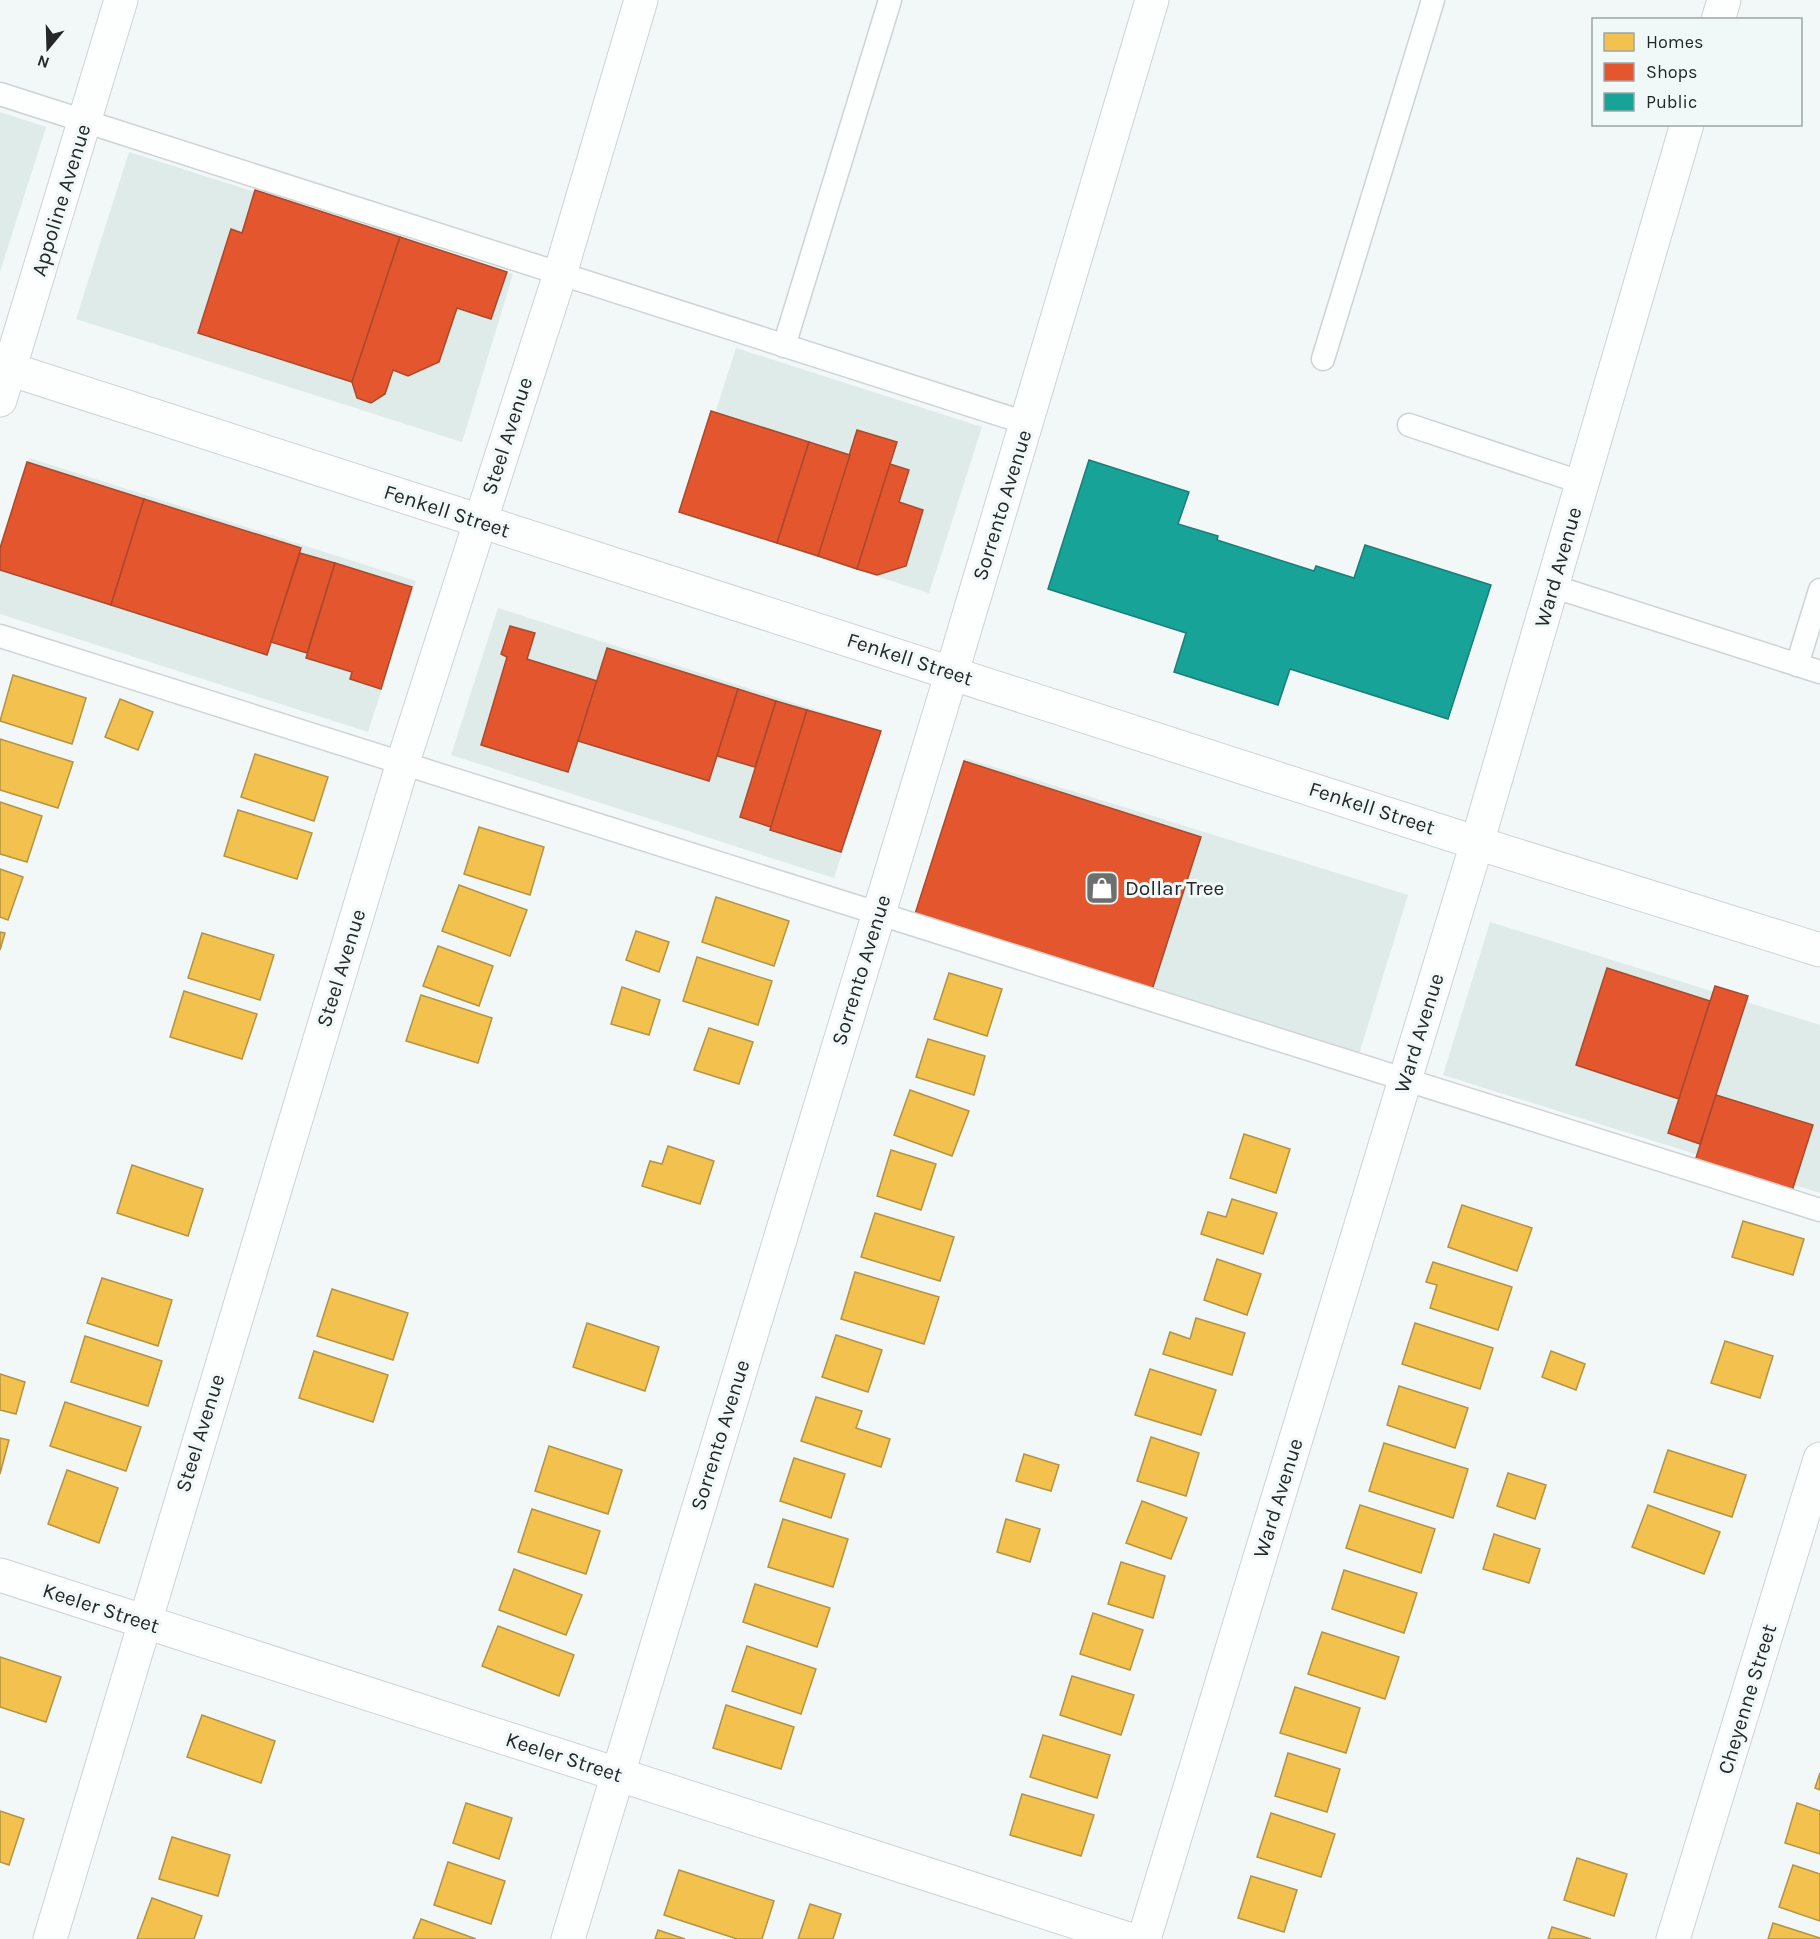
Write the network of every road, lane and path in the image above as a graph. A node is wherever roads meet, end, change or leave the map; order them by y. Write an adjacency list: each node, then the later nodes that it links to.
1 (122, 0): 9 (street, Appoline Avenue)
2 (641, 0): 11 (street, Steel Avenue)
3 (890, 0): 12 (lane)
4 (1152, 0): 15 (street, Sorrento Avenue)
5 (1433, 0): 13 (lane)
6 (1724, 0): 7 (street)
7 (1719, 18)
8 (0, 94): 9 (lane)
9 (85, 122): 11 (lane); 14 (street, Appoline Avenue)
10 (1686, 126): 17 (street, Ward Avenue)
11 (560, 274): 12 (lane); 18 (street, Steel Avenue)
12 (784, 346): 15 (lane)
13 (1323, 359)
14 (3, 378): 18 (street, Fenkell Street)
15 (1026, 423): 23 (street, Sorrento Avenue)
16 (1409, 425): 17 (lane)
17 (1583, 483): 19 (street, Ward Avenue)
18 (479, 522): 23 (street, Fenkell Street); 25 (street, Steel Avenue)
19 (1552, 586): 22 (lane); 26 (street, Ward Avenue)
20 (1820, 590): 22 (lane)
21 (0, 636): 25 (lane)
22 (1797, 665): 24 (lane)
23 (952, 672): 26 (street, Fenkell Street); 27 (street, Sorrento Avenue)
24 (1820, 672)
25 (404, 759): 27 (lane); 33 (street, Steel Avenue)
26 (1477, 843): 28 (street, Fenkell Street); 29 (street, Ward Avenue)
27 (878, 913): 29 (lane); 34 (street, Sorrento Avenue)
28 (1820, 950)
29 (1404, 1082): 30 (lane); 38 (street, Ward Avenue)
30 (1820, 1210)
31 (1820, 1459): 39 (street, Cheyenne Street)
32 (0, 1575): 33 (street, Keeler Street)
33 (143, 1622): 34 (street, Keeler Street); 35 (street, Steel Avenue)
34 (618, 1774): 36 (street, Sorrento Avenue); 37 (street, Keeler Street)
35 (50, 1939)
36 (568, 1939)
37 (1128, 1939)
38 (1144, 1939)
39 (1673, 1939)

